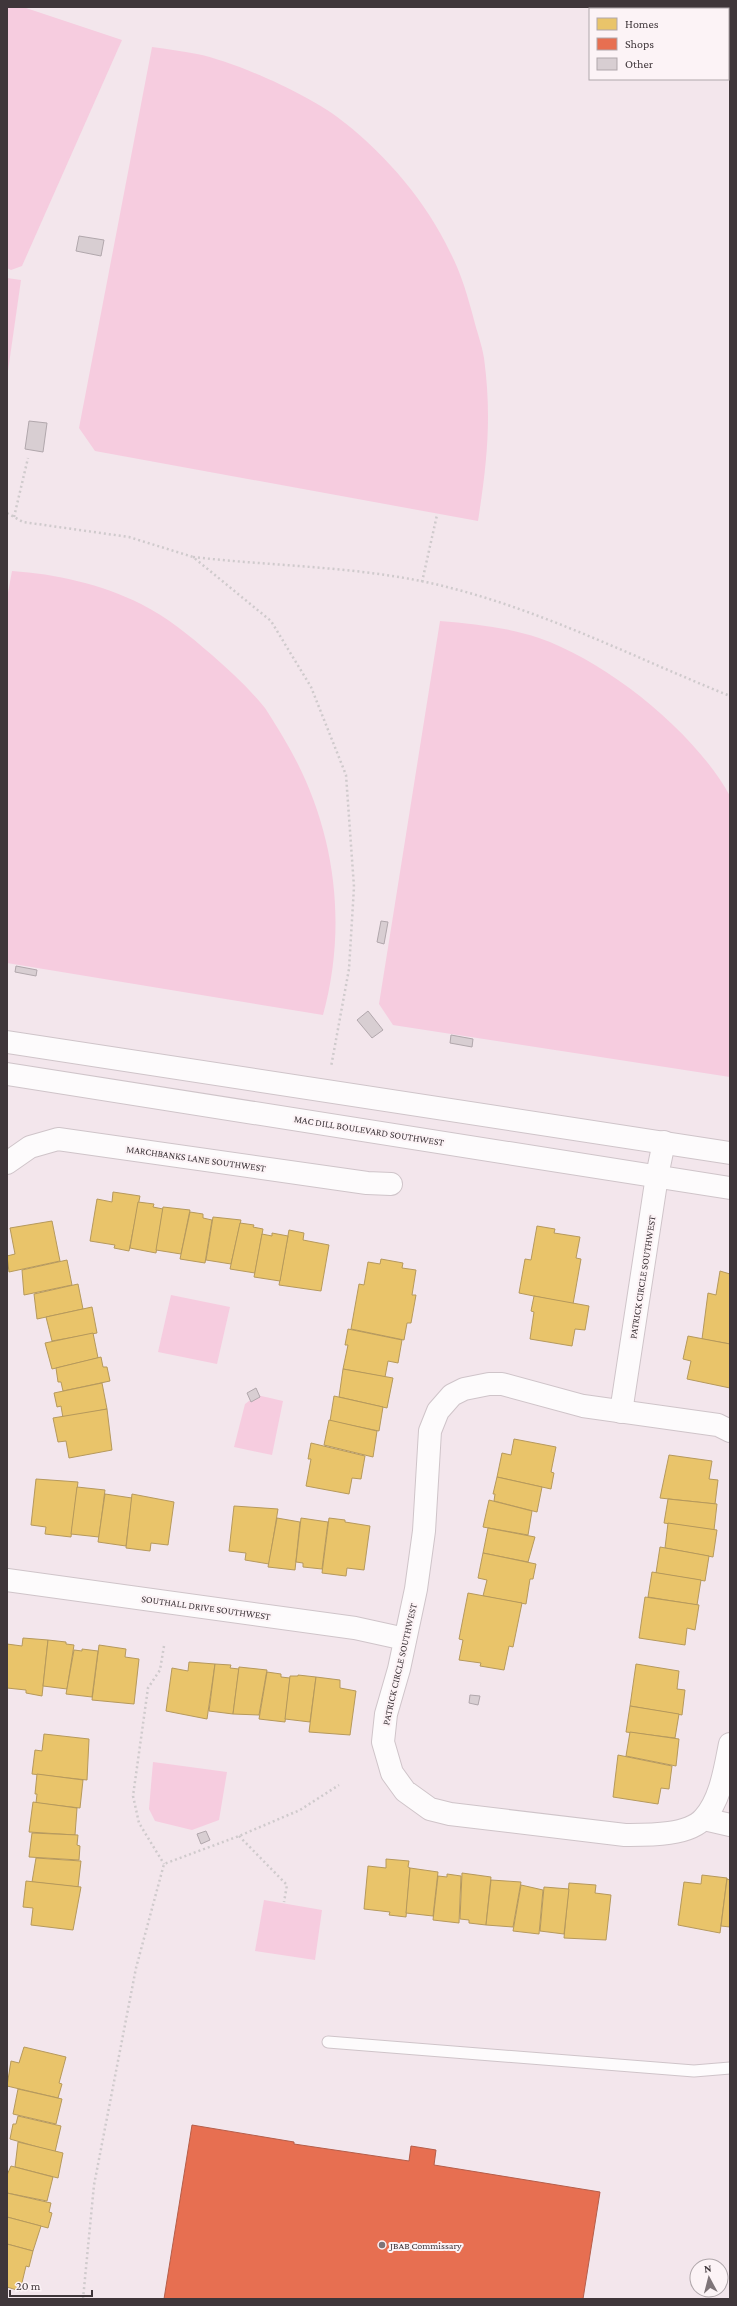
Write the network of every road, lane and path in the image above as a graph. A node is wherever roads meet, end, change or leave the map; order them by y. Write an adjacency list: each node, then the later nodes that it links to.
1 (28, 458): 4 (path)
2 (7, 514): 4 (path)
3 (437, 515): 6 (path)
4 (14, 517): 5 (path)
5 (192, 557): 6 (path); 10 (path)
6 (422, 582): 7 (path)
7 (730, 696)
8 (7, 1042): 10 (street)
9 (7, 1074): 14 (street, MAC DILL BOULEVARD SOUTHWEST)
10 (327, 1091): 11 (street)
11 (664, 1142): 12 (street); 14 (street, PATRICK CIRCLE SOUTHWEST)
12 (730, 1153)
13 (7, 1163): 15 (street, MARCHBANKS LANE SOUTHWEST)
14 (657, 1176): 16 (street, MAC DILL BOULEVARD SOUTHWEST); 17 (street, PATRICK CIRCLE SOUTHWEST)
15 (391, 1184)
16 (730, 1188)
17 (621, 1412): 18 (street, PATRICK CIRCLE SOUTHWEST); 20 (street, PATRICK CIRCLE SOUTHWEST)
18 (730, 1432)
19 (7, 1580): 20 (street, SOUTHALL DRIVE SOUTHWEST)
20 (405, 1639): 25 (street, PATRICK CIRCLE SOUTHWEST)
21 (164, 1646): 28 (path)
22 (730, 1744): 24 (street)
23 (339, 1785): 27 (path)
24 (725, 1786): 25 (street)
25 (704, 1819): 26 (street)
26 (730, 1825)
27 (239, 1836): 28 (path); 29 (path)
28 (164, 1864): 32 (path)
29 (284, 1902)
30 (328, 2042): 31 (lane)
31 (730, 2068)
32 (83, 2299)

